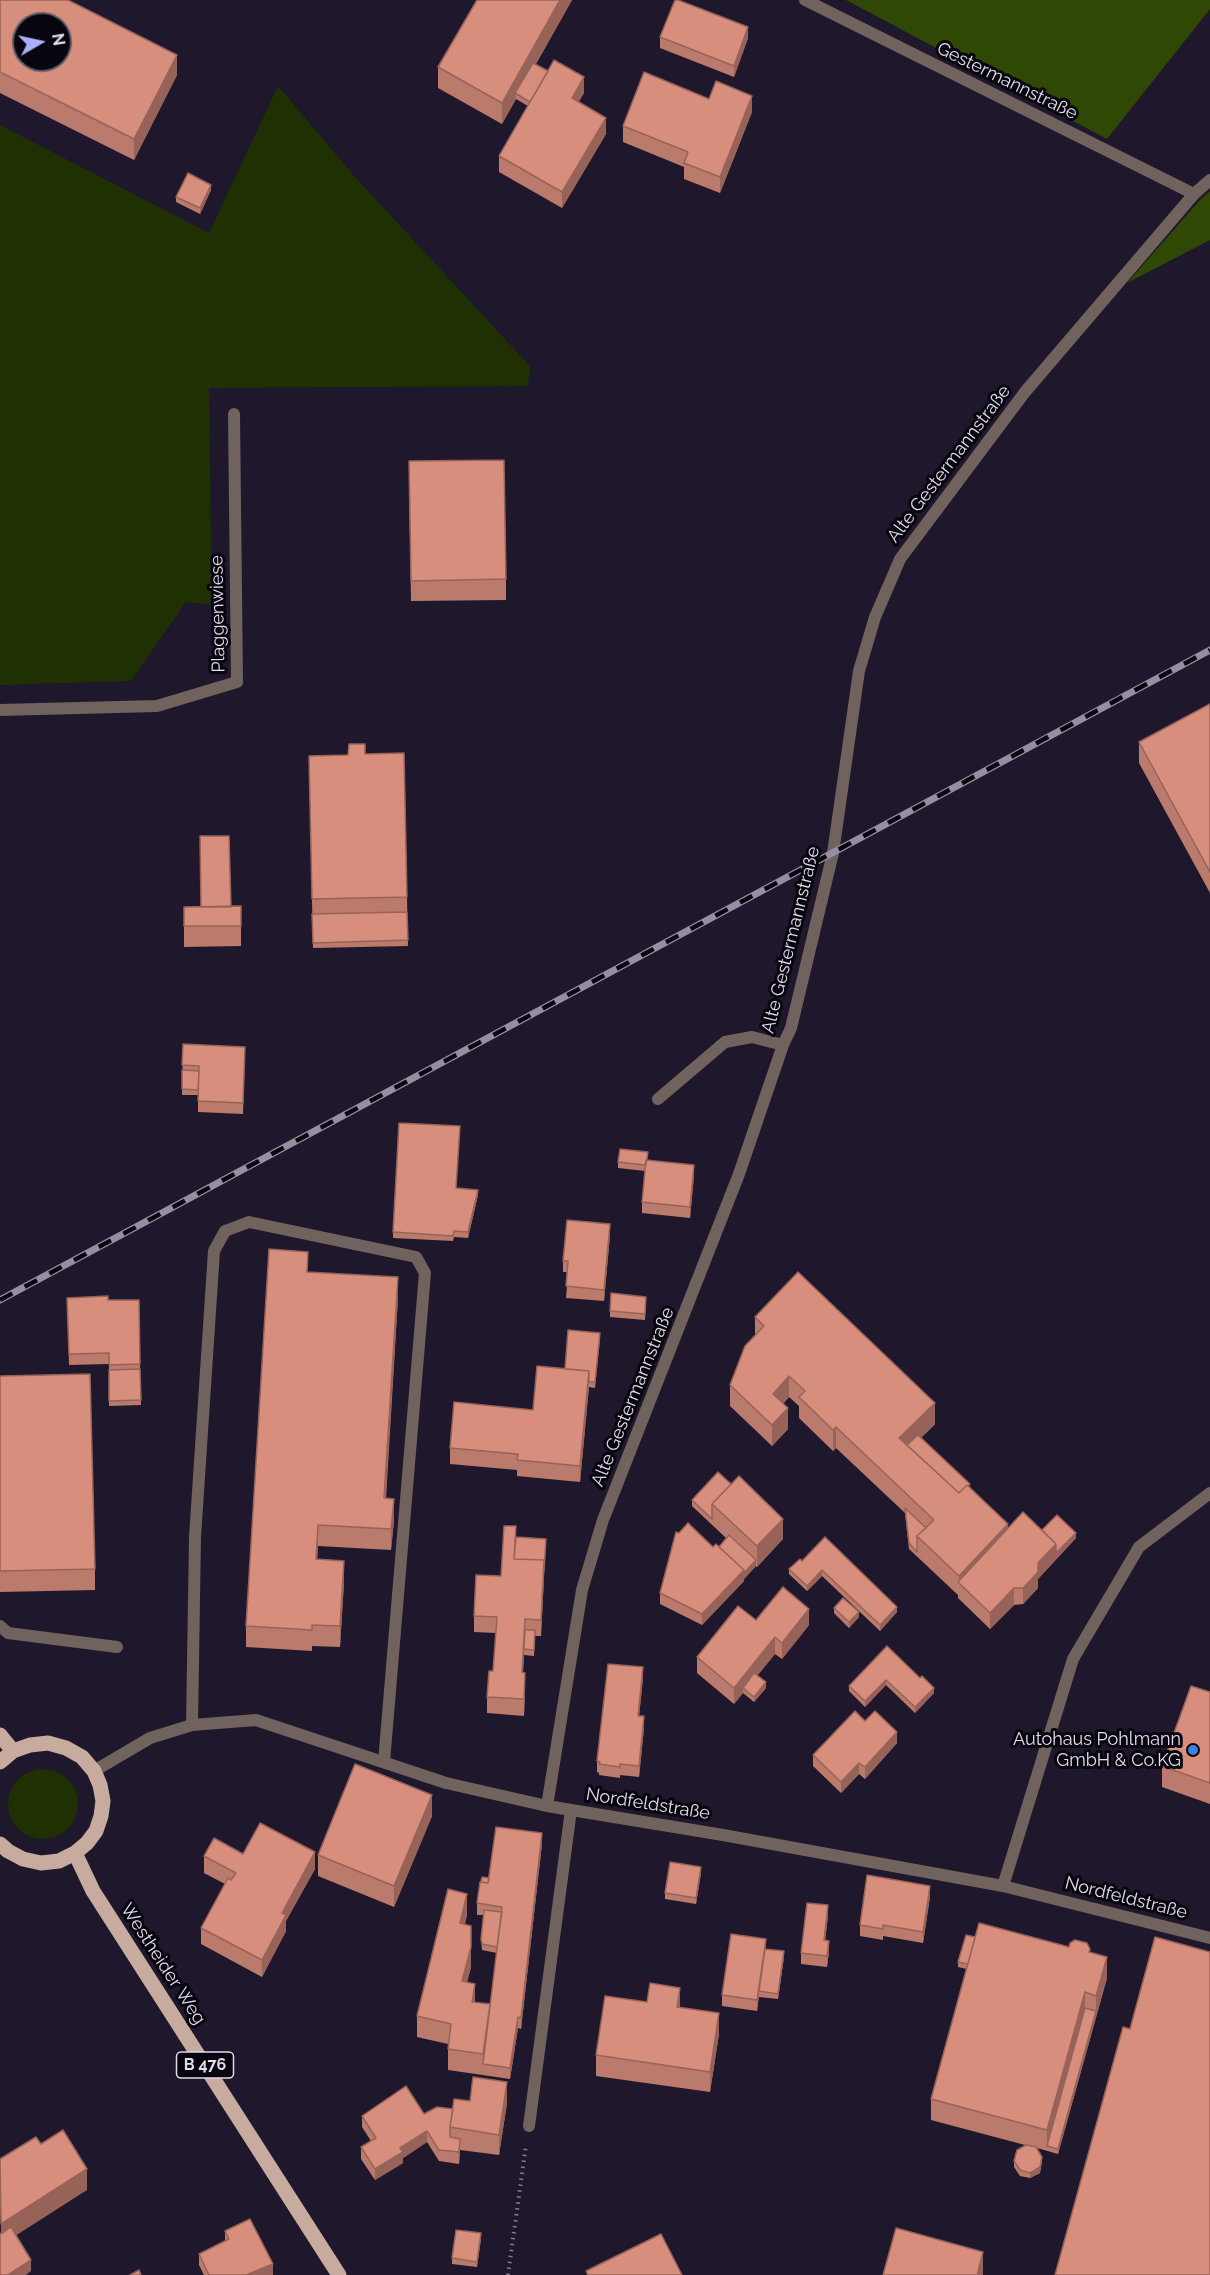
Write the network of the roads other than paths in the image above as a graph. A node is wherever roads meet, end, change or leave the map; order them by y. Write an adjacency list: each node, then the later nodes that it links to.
1 (805, 0): 3 (street, Gestermannstraße)
2 (1210, 180): 3 (street, Alte Gestermannstraße)
3 (1194, 194): 6 (street, Alte Gestermannstraße)
4 (234, 414): 5 (street, Plaggenwiese)
5 (0, 710)
6 (783, 1045): 7 (street); 17 (street, Alte Gestermannstraße)
7 (658, 1099)
8 (1210, 1493): 21 (street)
9 (0, 1626): 10 (street)
10 (117, 1647)
11 (192, 1725): 15 (street, Nordfeldstraße); 15 (street); 16 (street, Nordfeldstraße)
12 (0, 1735): 13 (main road)
13 (13, 1751): 14 (main road); 16 (main road)
14 (0, 1762)
15 (384, 1762): 17 (street, Nordfeldstraße)
16 (94, 1771): 20 (main road)
17 (547, 1806): 18 (street, Nordfeldstraße)
18 (571, 1810): 21 (street, Nordfeldstraße); 23 (street)
19 (0, 1844): 20 (main road)
20 (75, 1853): 24 (main road, Westheider Weg / B 476)
21 (1003, 1886): 22 (street, Nordfeldstraße)
22 (1210, 1938)
23 (529, 2126)
24 (339, 2275)

